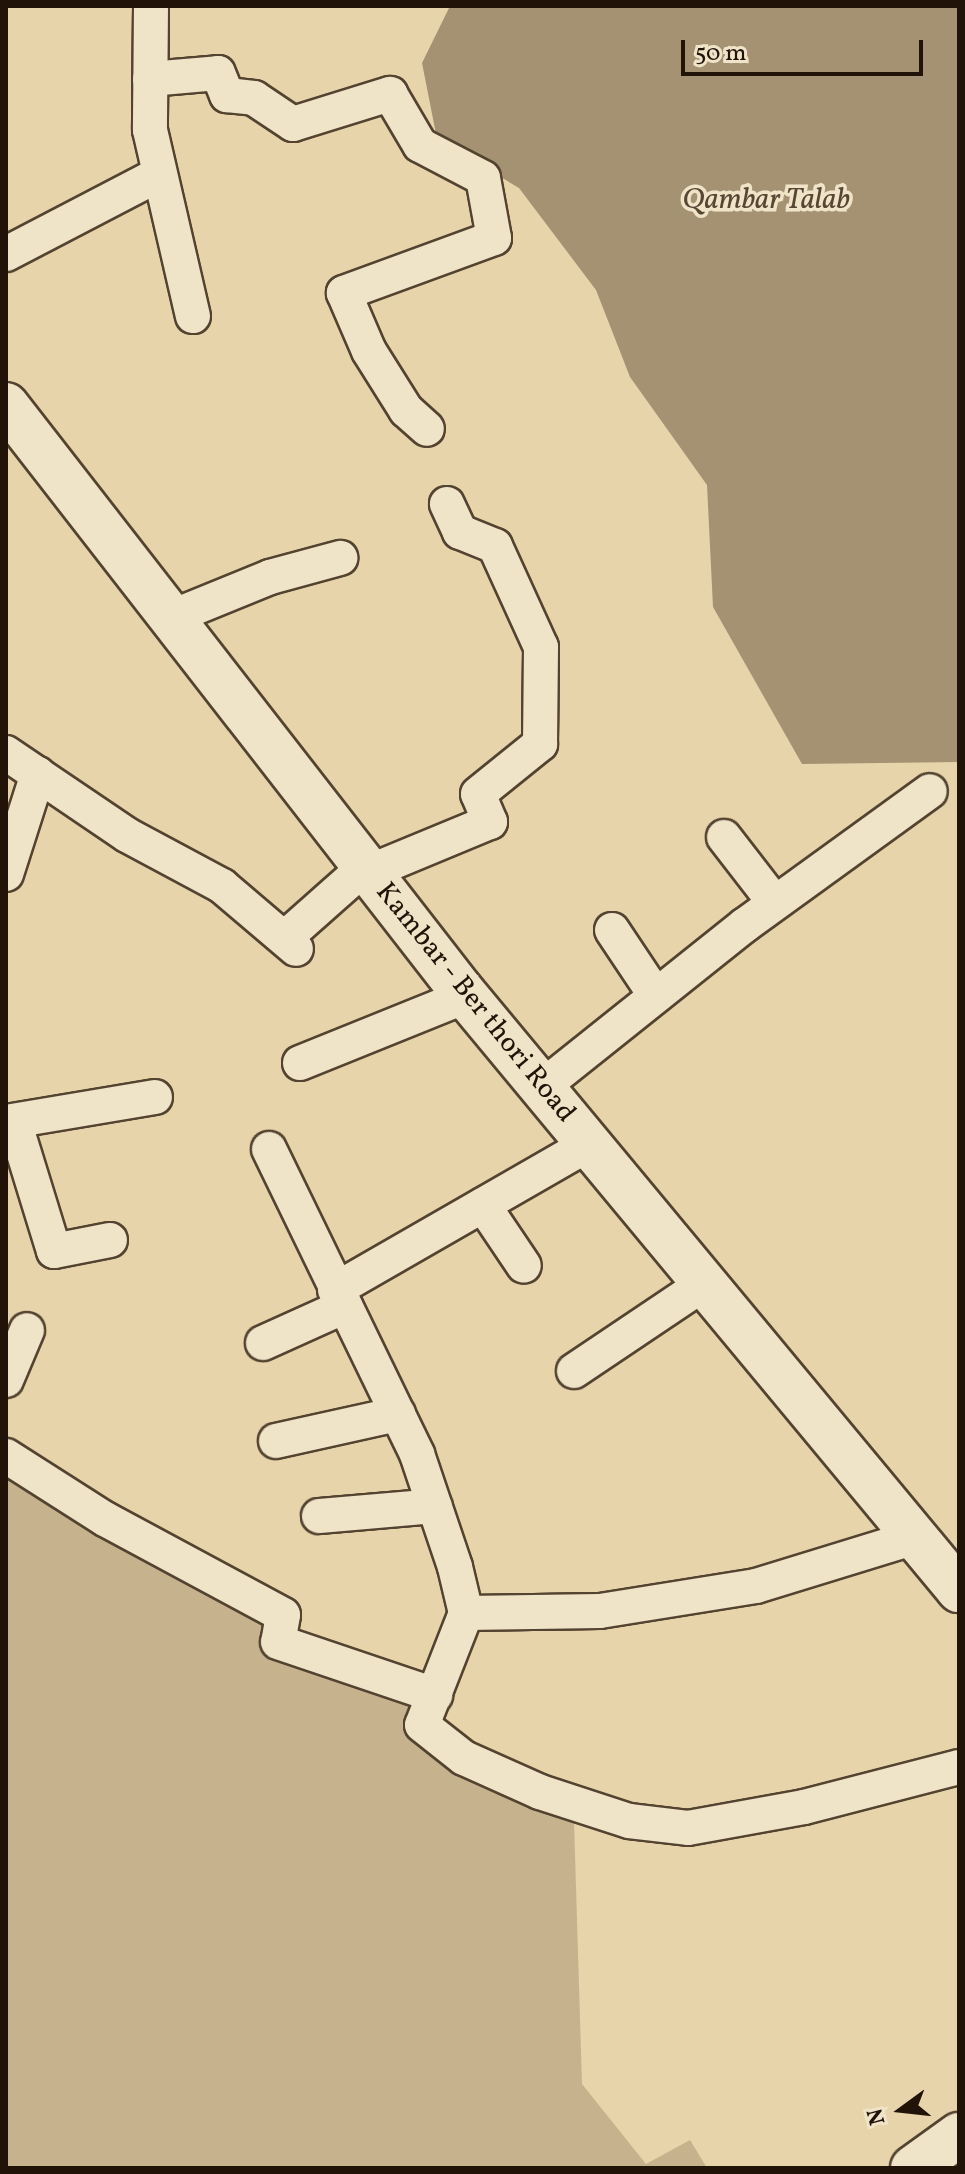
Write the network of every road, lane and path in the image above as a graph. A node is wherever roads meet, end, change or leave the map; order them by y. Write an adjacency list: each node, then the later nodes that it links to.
1 (151, 6): 2 (street)
2 (150, 79): 3 (street); 7 (street)
3 (158, 175): 4 (street); 5 (street)
4 (6, 254)
5 (193, 316)
6 (6, 405): 10 (street, Kambar - Ber thori Road)
7 (427, 429)
8 (447, 504): 15 (street)
9 (340, 558): 10 (street)
10 (172, 617): 15 (street, Kambar - Ber thori Road)
11 (6, 753): 12 (street)
12 (38, 774): 15 (street); 16 (street)
13 (930, 791): 17 (street)
14 (724, 837): 17 (street)
15 (367, 870): 19 (street, Kambar - Ber thori Road)
16 (6, 874)
17 (775, 903): 20 (street)
18 (612, 930): 20 (street)
19 (466, 996): 21 (street); 22 (street, Kambar - Ber thori Road)
20 (656, 996): 22 (street)
21 (300, 1063)
22 (542, 1087): 25 (street, Kambar - Ber thori Road)
23 (155, 1097): 24 (street)
24 (10, 1122): 28 (street)
25 (589, 1144): 27 (street); 30 (street, Kambar - Ber thori Road)
26 (269, 1149): 31 (street)
27 (483, 1205): 29 (street); 31 (street)
28 (110, 1240)
29 (524, 1266)
30 (705, 1283): 34 (street); 41 (street, Kambar - Ber thori Road)
31 (340, 1298): 33 (street); 36 (street)
32 (27, 1330): 35 (street)
33 (263, 1343)
34 (574, 1371)
35 (6, 1380)
36 (398, 1414): 37 (street); 39 (street)
37 (276, 1441)
38 (6, 1456): 44 (street)
39 (435, 1506): 40 (street); 43 (street)
40 (319, 1516)
41 (915, 1537): 42 (street, Kambar - Ber thori Road); 43 (street)
42 (959, 1590)
43 (466, 1613): 44 (street)
44 (435, 1695): 45 (street)
45 (959, 1767)
46 (959, 2135): 47 (street)
47 (913, 2168)

